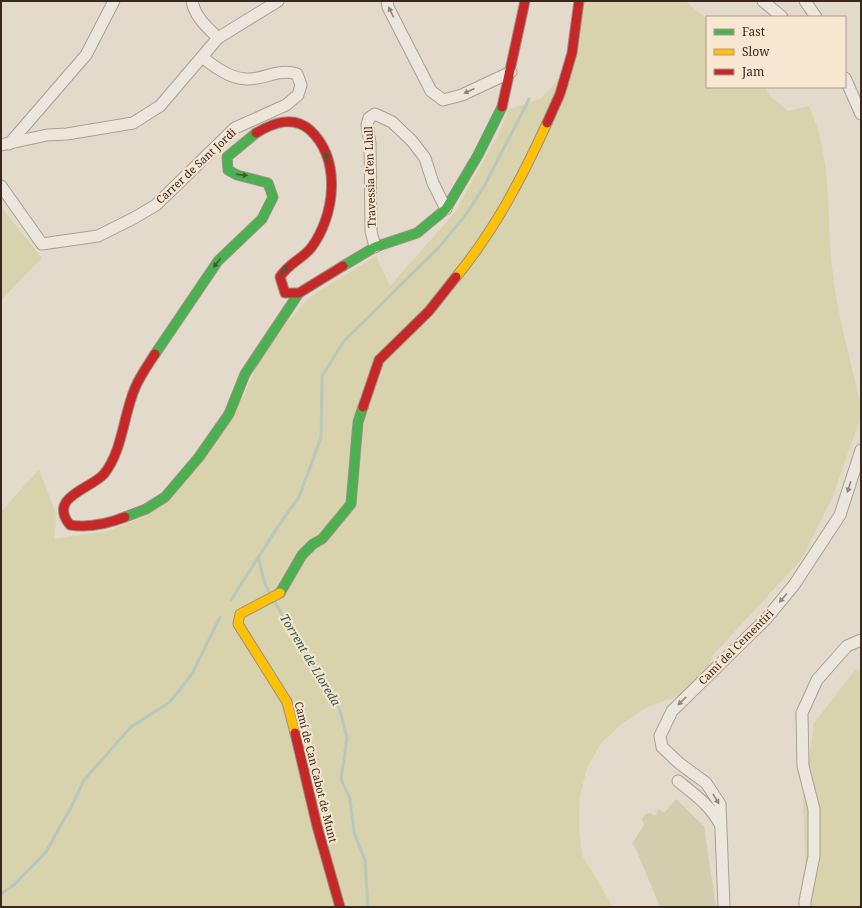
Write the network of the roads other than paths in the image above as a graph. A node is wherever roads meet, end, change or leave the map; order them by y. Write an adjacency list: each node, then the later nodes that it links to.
1 (114, 1): 16 (street)
2 (192, 1): 11 (street)
3 (278, 1): 11 (street)
4 (387, 1): 13 (street, one-way to 4)
5 (525, 1): 13 (street)
6 (579, 1): 25 (street, Camí de Can Cabot de Munt)
7 (763, 1): 9 (street)
8 (805, 1): 10 (street)
9 (781, 16)
10 (815, 16)
11 (218, 38): 12 (street)
12 (202, 57): 16 (street); 17 (street, Carrer de Sant Jordi)
13 (511, 72): 18 (street)
14 (846, 80): 15 (street)
15 (861, 114)
16 (5, 144)
17 (1, 186)
18 (446, 209): 19 (street); 19 (street, Travessia d'en Llull)
19 (375, 247): 20 (street)
20 (299, 293): 20 (street, one-way to 20)
21 (861, 450): 24 (street, Camí del Cementiri, one-way to 24)
22 (861, 640): 27 (street)
23 (678, 781): 24 (street)
24 (722, 828): 26 (street, Camí del Cementiri)
25 (340, 907)
26 (724, 907)
27 (805, 907)

